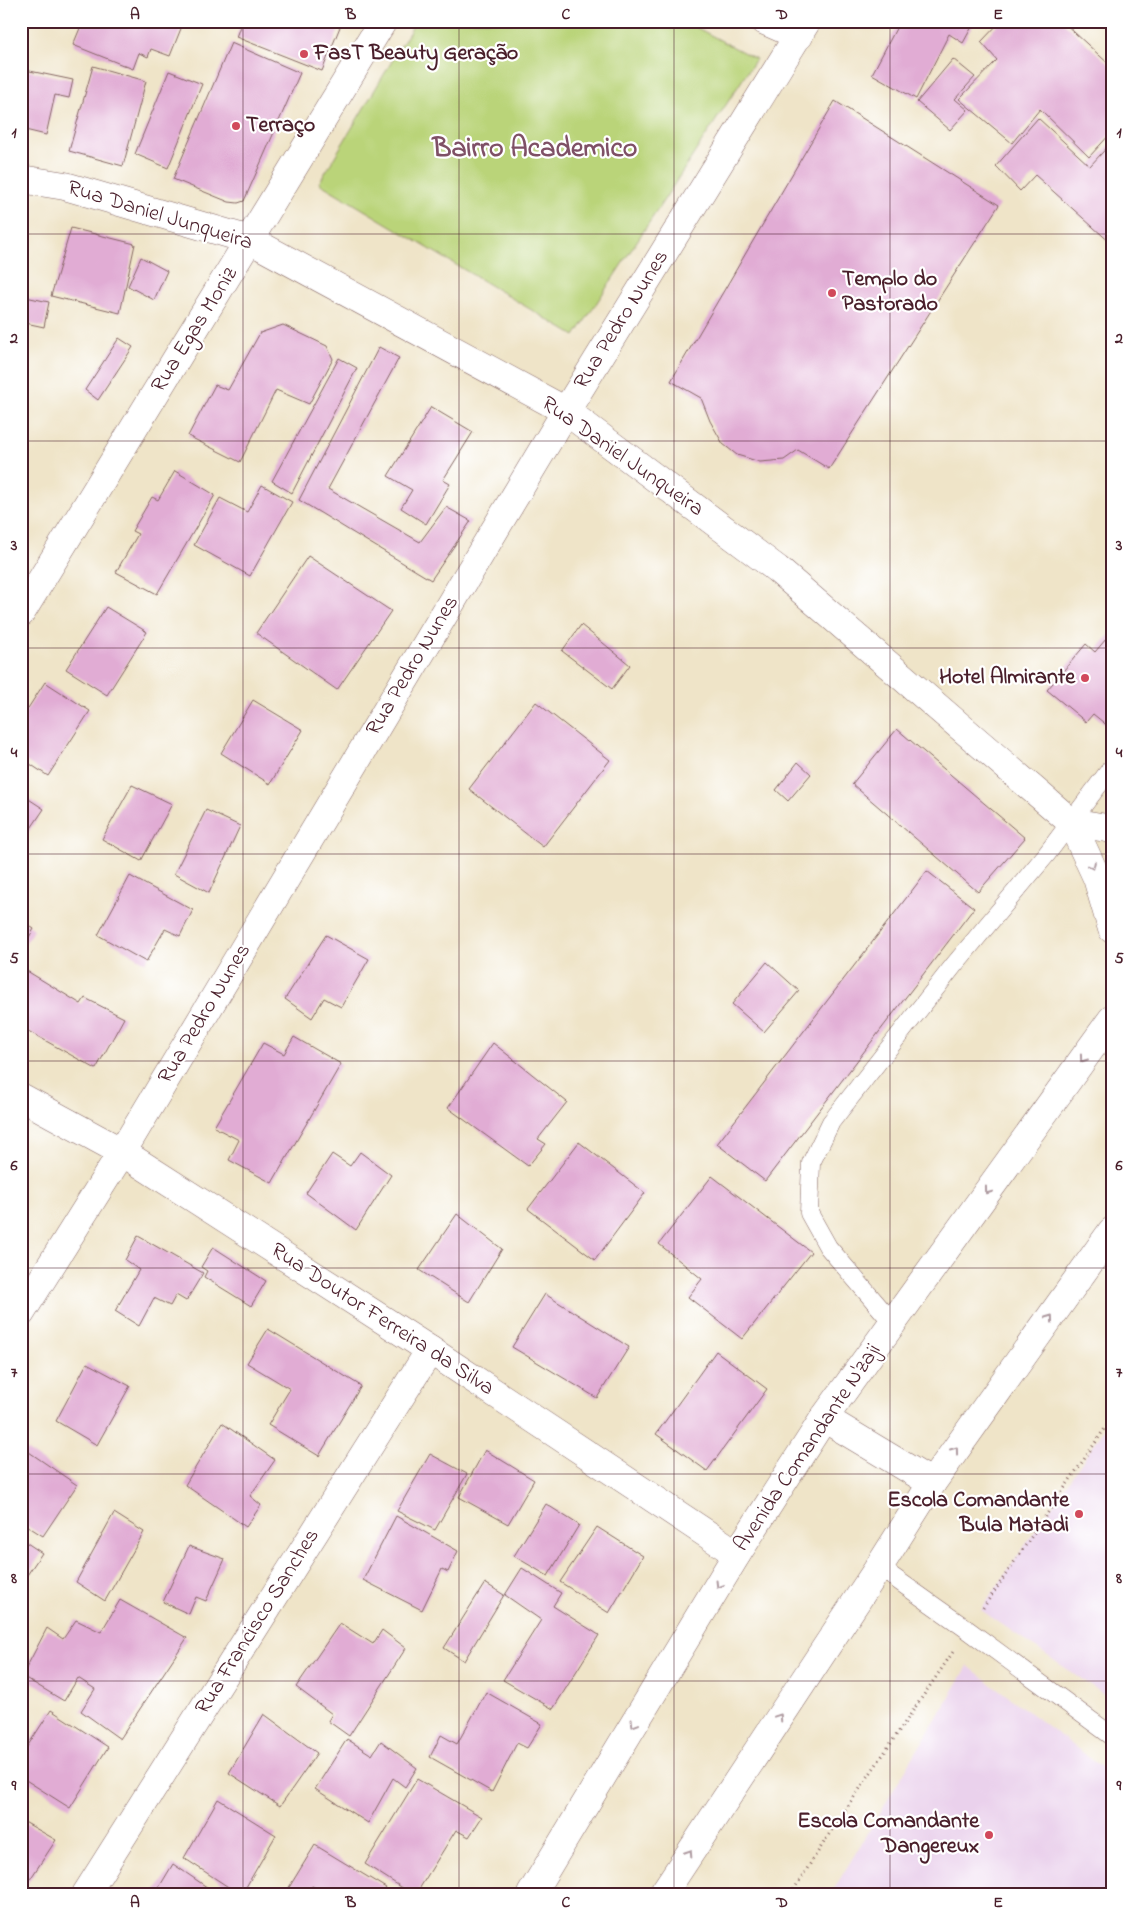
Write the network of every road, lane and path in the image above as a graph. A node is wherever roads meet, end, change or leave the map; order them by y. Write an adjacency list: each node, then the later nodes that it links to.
1 (383, 21): 5 (street, Rua Egas Moniz)
2 (765, 21): 3 (street)
3 (803, 29): 6 (street, Rua Pedro Nunes)
4 (21, 179): 5 (street, Rua Daniel Junqueira)
5 (250, 240): 6 (street, Rua Daniel Junqueira); 7 (street, Rua Egas Moniz)
6 (566, 411): 9 (street, Rua Daniel Junqueira); 14 (street, Rua Pedro Nunes)
7 (21, 613)
8 (1112, 767): 9 (lane)
9 (1071, 822): 10 (street); 11 (street, Rua Daniel Junqueira, one-way to 11); 17 (lane)
10 (1112, 829)
11 (1112, 929)
12 (1112, 1019): 17 (street, Avenida Comandante N'zaji, one-way to 17)
13 (21, 1097): 14 (street, Rua Doutor Ferreira da Silva)
14 (122, 1152): 16 (street, Rua Pedro Nunes); 18 (street, Rua Doutor Ferreira da Silva)
15 (1112, 1232): 21 (street, one-way to 15)
16 (21, 1313)
17 (892, 1322): 19 (street, Avenida Comandante N'zaji)
18 (430, 1350): 22 (street, Rua Doutor Ferreira da Silva); 26 (street, Rua Francisco Sanches)
19 (824, 1418): 21 (street); 22 (street, Avenida Comandante N'zaji)
20 (1112, 1418): 24 (path)
21 (932, 1483): 23 (street)
22 (737, 1554): 27 (street, Avenida Comandante N'zaji, one-way to 27)
23 (879, 1568): 24 (lane); 28 (street, one-way to 23)
24 (968, 1630): 25 (lane); 29 (path)
25 (1112, 1736)
26 (86, 1894)
27 (531, 1894)
28 (663, 1894)
29 (791, 1894)

